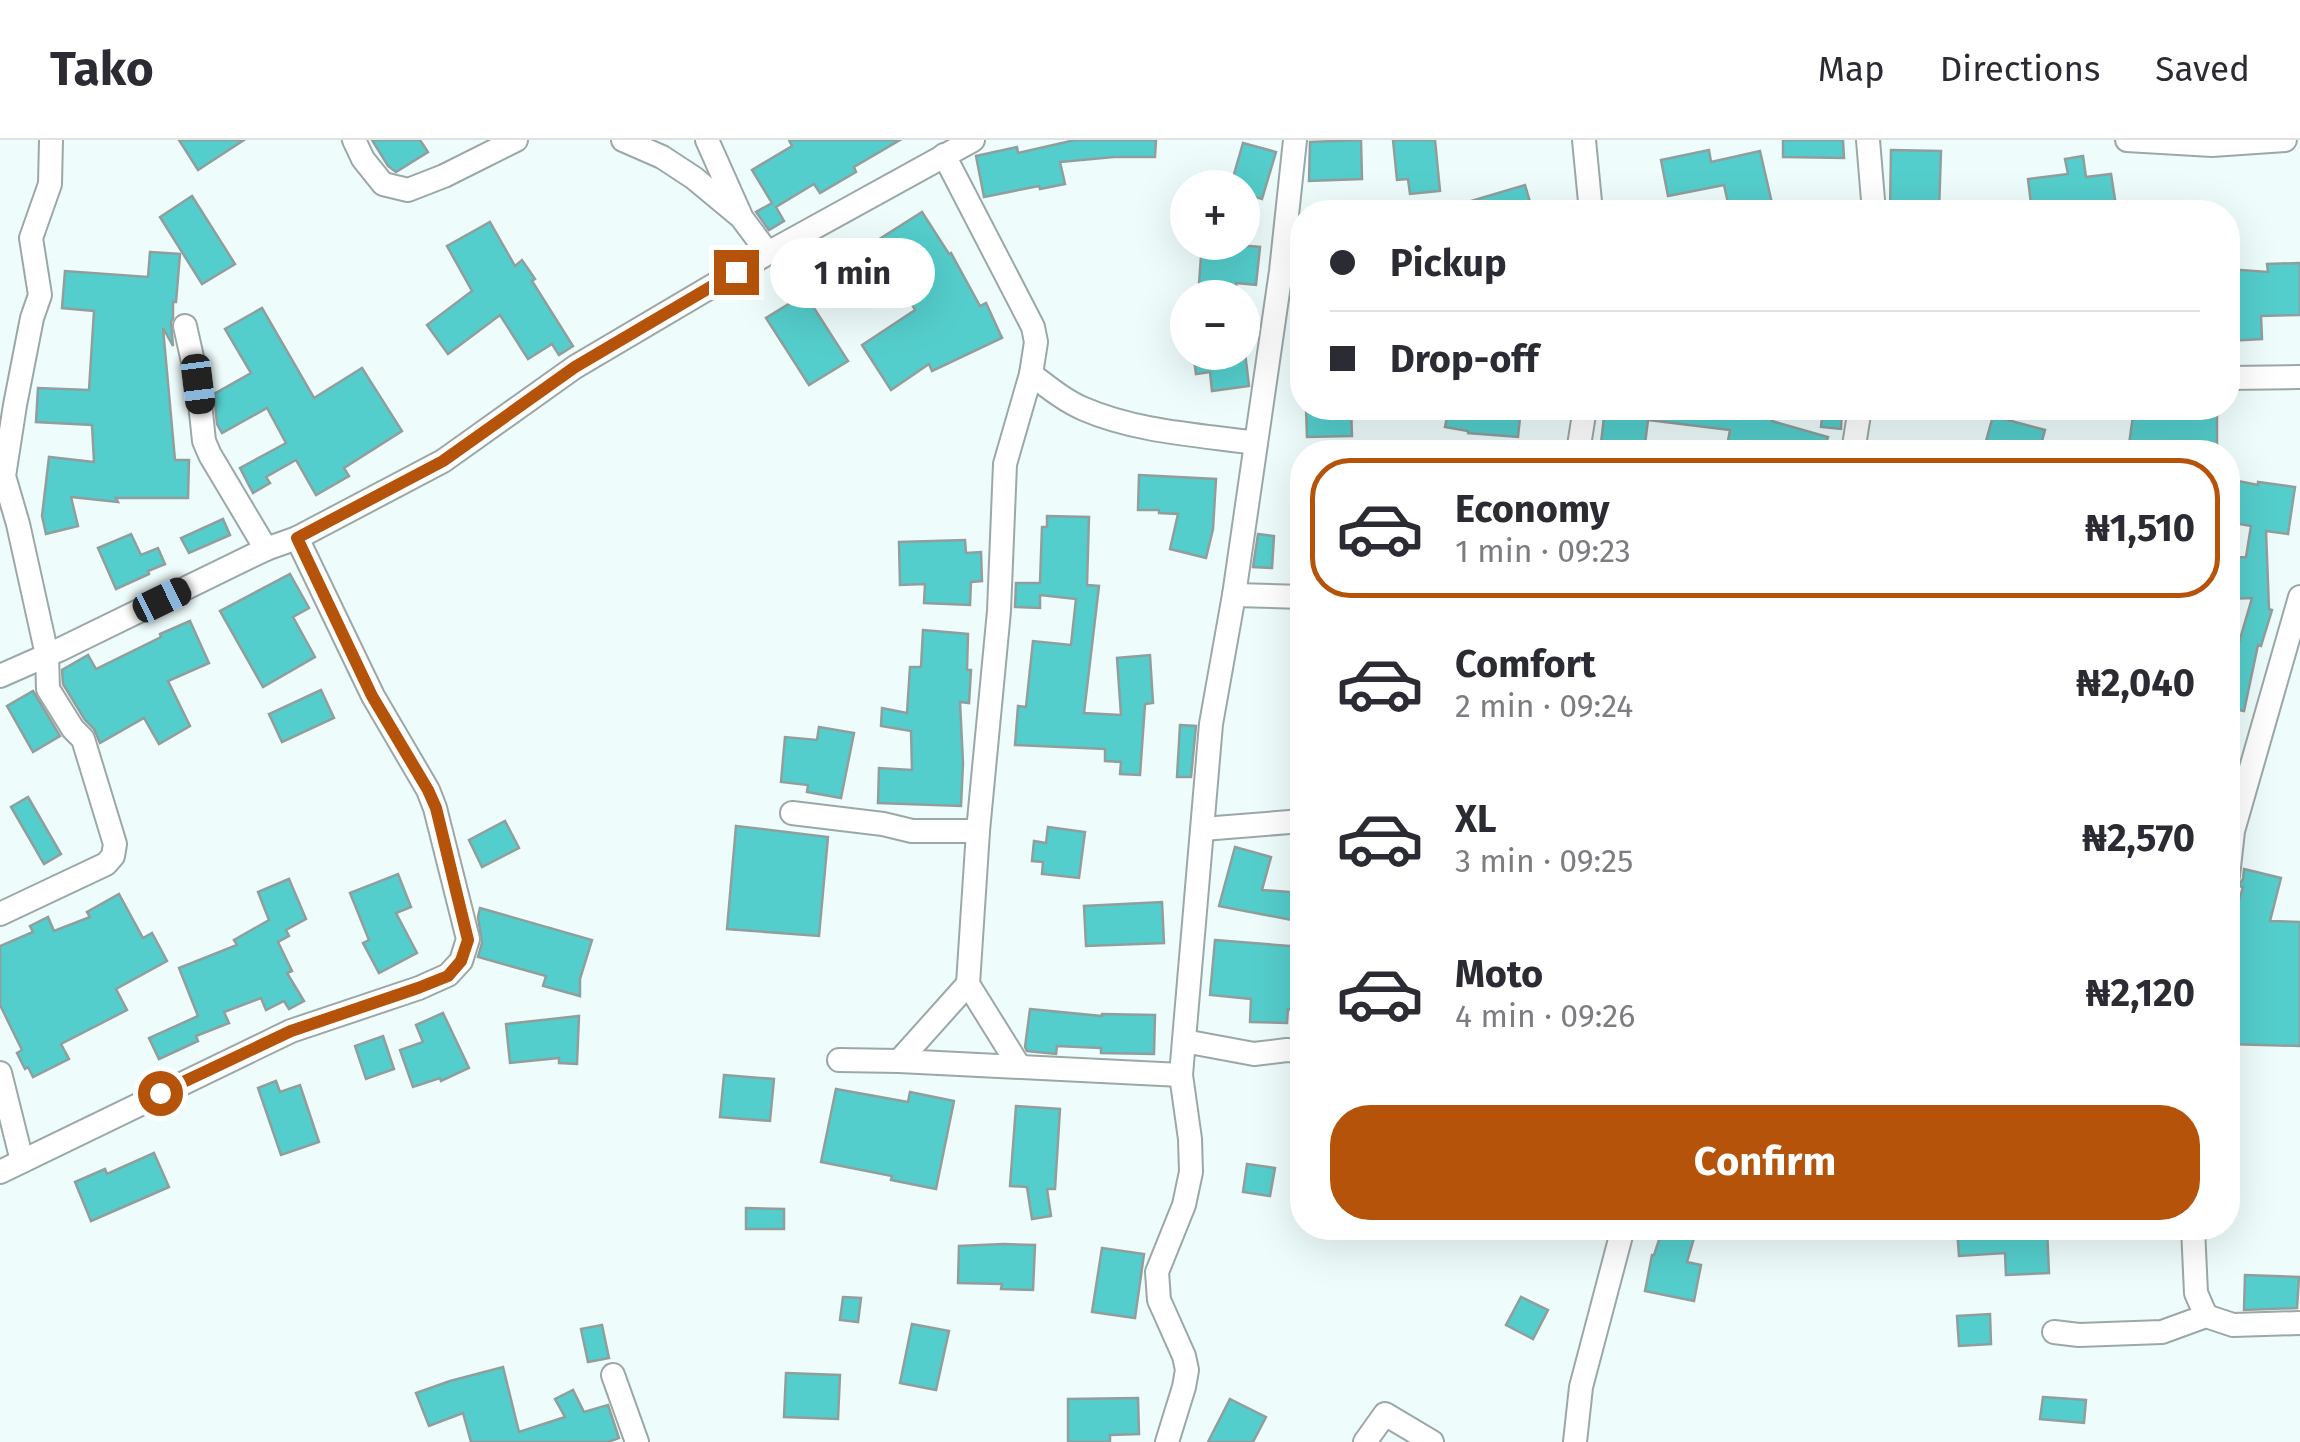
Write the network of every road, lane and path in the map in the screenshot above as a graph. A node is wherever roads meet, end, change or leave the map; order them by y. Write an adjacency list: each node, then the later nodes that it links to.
1 (51, 140): 22 (street)
2 (354, 140): 3 (street)
3 (516, 140)
4 (622, 140): 15 (street)
5 (707, 140): 15 (street)
6 (973, 140): 12 (street)
7 (1294, 140): 21 (street)
8 (1584, 140): 13 (street)
9 (1868, 140): 14 (street)
10 (2126, 140): 11 (street)
11 (2284, 140)
12 (944, 155): 16 (street); 18 (street)
13 (1590, 200)
14 (1873, 200)
15 (742, 218): 16 (street)
16 (768, 253): 23 (street)
17 (186, 326): 24 (street)
18 (1031, 374): 21 (street); 34 (street)
19 (2300, 376): 20 (street)
20 (2240, 378)
21 (1256, 444): 25 (street)
22 (2, 476): 28 (street)
23 (297, 538): 24 (street); 44 (street)
24 (266, 549): 28 (street)
25 (1234, 595): 26 (street); 33 (street)
26 (1290, 597)
27 (2300, 597): 30 (street)
28 (47, 655): 29 (street); 35 (street)
29 (0, 676)
30 (2240, 798)
31 (792, 813): 34 (street)
32 (1290, 822): 33 (street)
33 (1203, 829): 37 (street)
34 (978, 831): 36 (street)
35 (0, 914)
36 (968, 984): 40 (street); 41 (street)
37 (1184, 1041): 38 (street); 43 (street)
38 (1290, 1050)
39 (839, 1060): 40 (street)
40 (899, 1061): 41 (street)
41 (1019, 1066): 43 (street)
42 (0, 1073): 44 (street)
43 (1180, 1075): 53 (street)
44 (22, 1161): 45 (street)
45 (0, 1172)
46 (1620, 1240): 56 (street)
47 (2194, 1240): 48 (street)
48 (2206, 1316): 49 (street); 50 (street)
49 (2300, 1323)
50 (2054, 1332)
51 (613, 1376): 52 (street)
52 (637, 1442)
53 (1167, 1442)
54 (1365, 1442): 55 (street)
55 (1432, 1442)
56 (1575, 1442)

